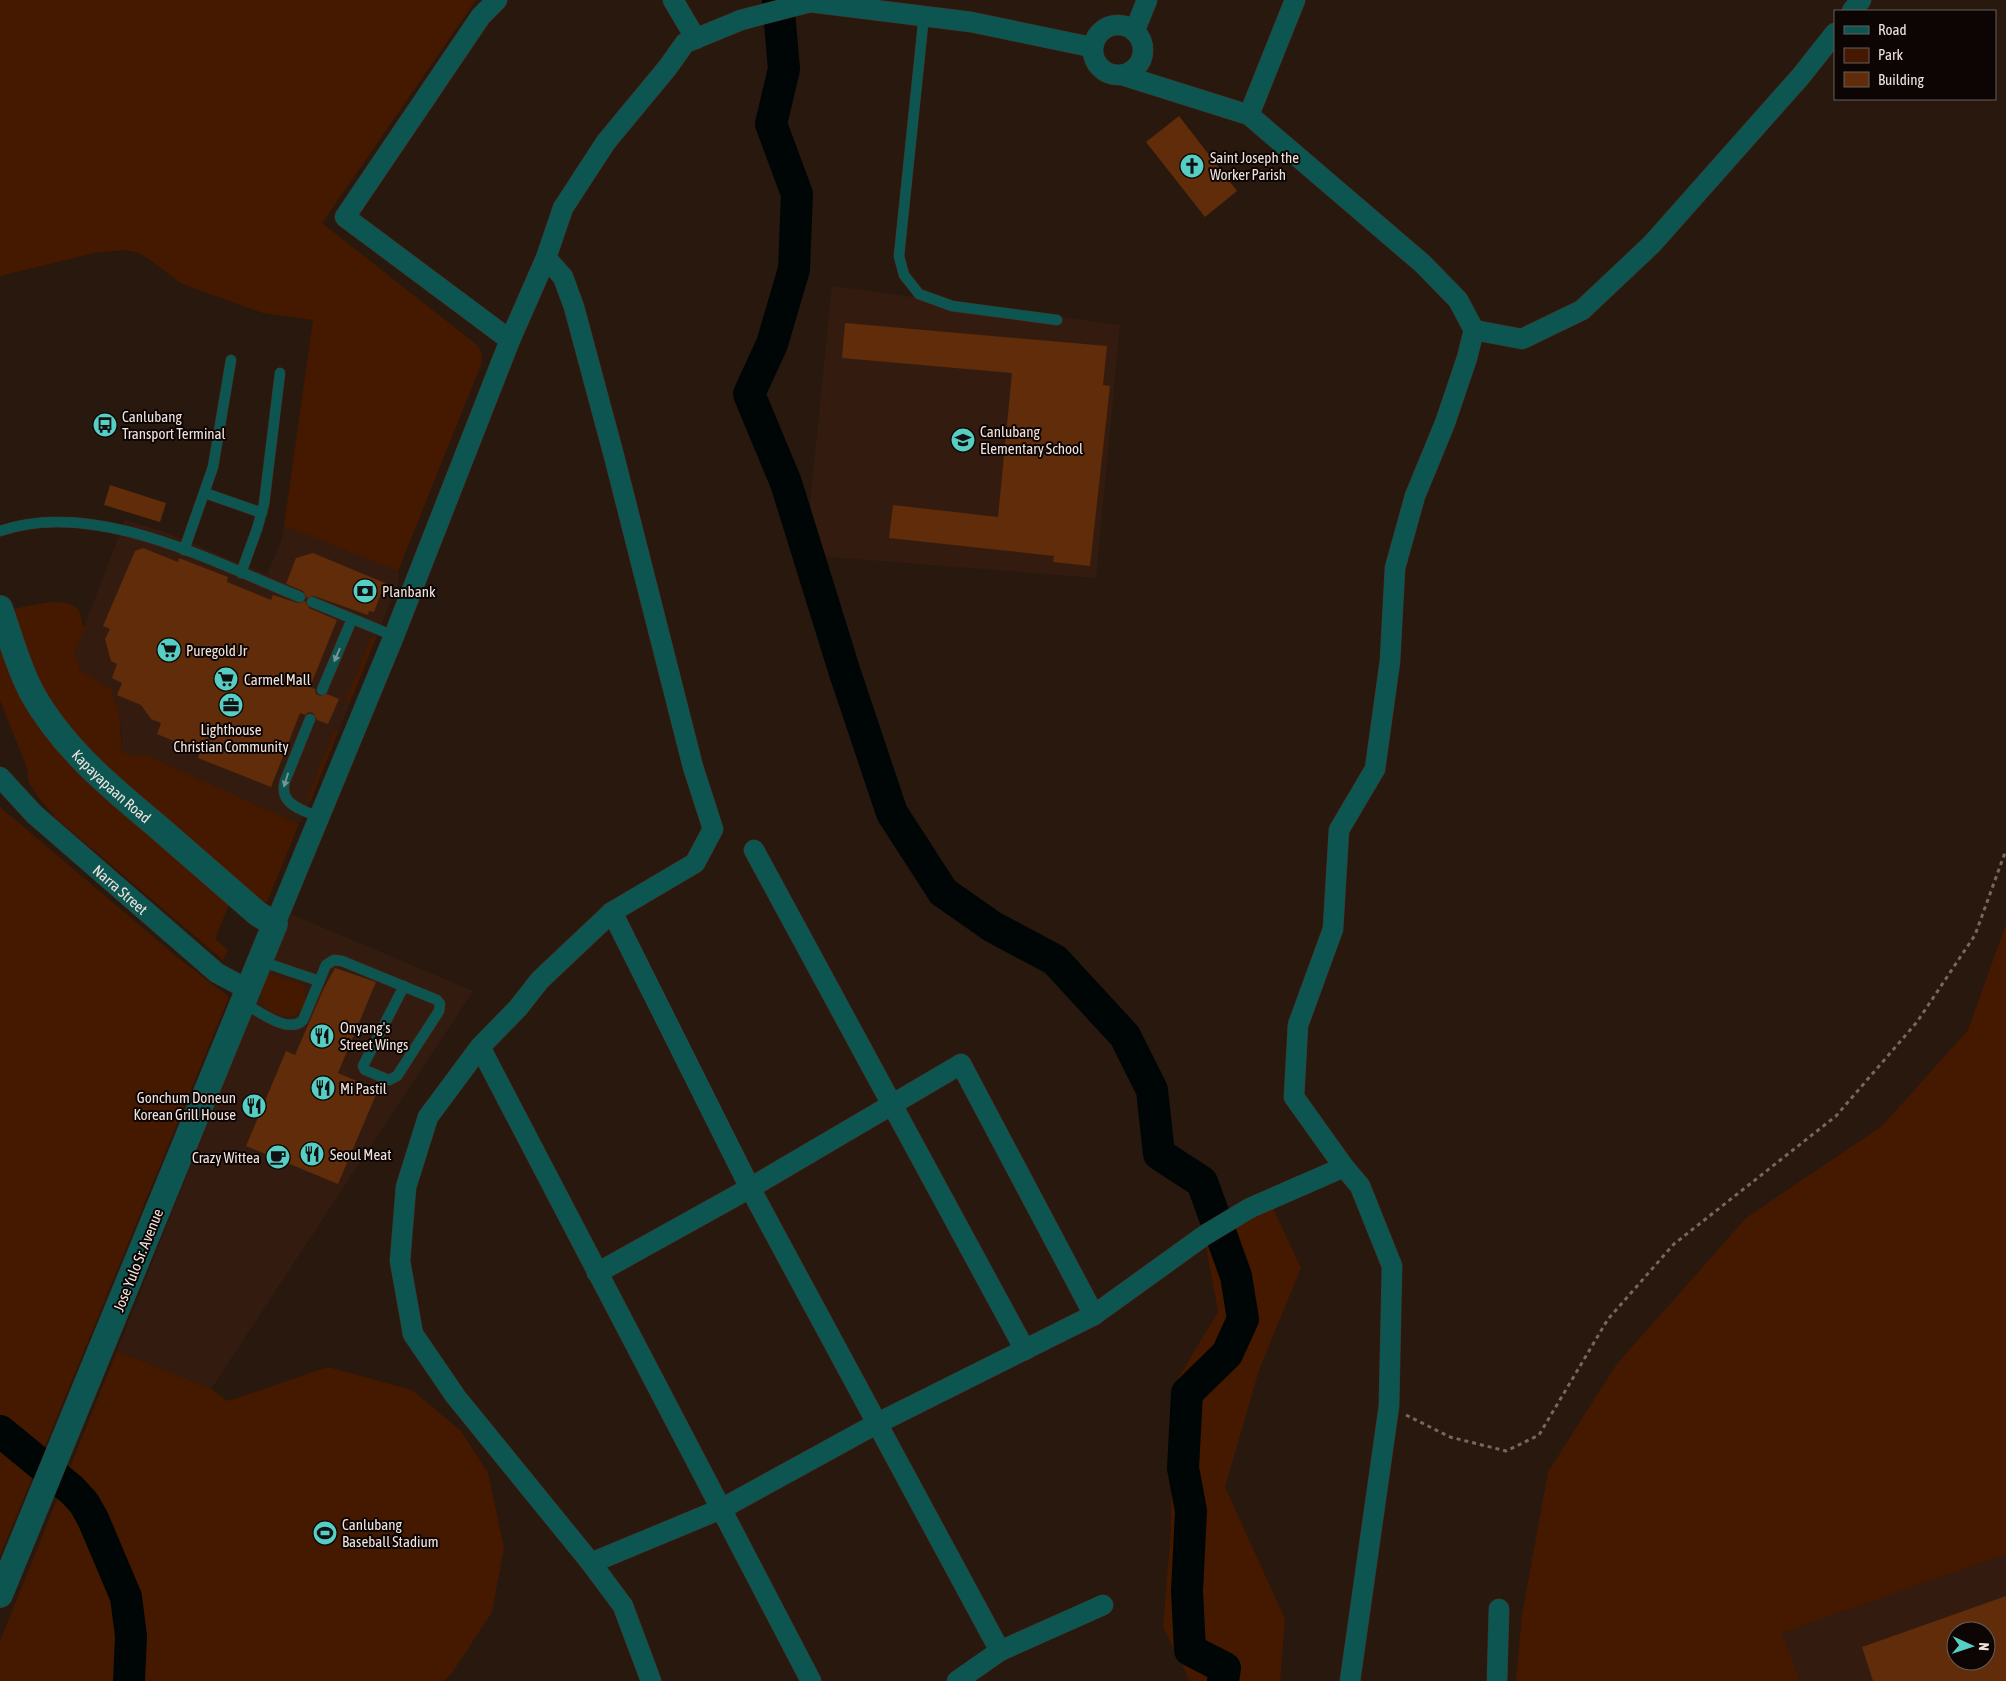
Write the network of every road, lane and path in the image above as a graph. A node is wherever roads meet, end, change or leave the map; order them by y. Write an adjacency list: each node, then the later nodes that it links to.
1 (498, 0): 17 (street)
2 (673, 0): 10 (street)
3 (1147, 0): 8 (street)
4 (1295, 0): 13 (street)
5 (1861, 0): 6 (street)
6 (1853, 10)
7 (924, 16): 10 (street); 11 (street); 15 (lane)
8 (1135, 30): 11 (street); 12 (street)
9 (1834, 34): 16 (street)
10 (696, 39): 14 (street)
11 (1091, 47): 12 (street)
12 (1126, 76): 13 (street)
13 (1249, 115): 16 (street)
14 (546, 258): 17 (street); 36 (street)
15 (1057, 320)
16 (1474, 330): 44 (street)
17 (510, 340): 29 (street)
18 (231, 360): 20 (lane)
19 (280, 373): 21 (lane)
20 (205, 493): 21 (lane); 23 (lane)
21 (262, 513): 24 (lane)
22 (0, 531): 23 (lane)
23 (184, 550): 24 (lane)
24 (241, 573): 25 (lane)
25 (300, 597)
26 (312, 602): 28 (lane)
27 (0, 608): 37 (street, Kapayapaan Road)
28 (352, 619): 29 (lane); 30 (lane, one-way to 30)
29 (394, 636): 33 (street)
30 (322, 690)
31 (310, 719): 33 (lane, one-way to 33)
32 (0, 777): 41 (street, Narra Street)
33 (319, 817): 37 (street)
34 (754, 850): 43 (street)
35 (2006, 850): 49 (path)
36 (612, 912): 42 (street); 45 (street)
37 (275, 924): 38 (street, Jose Yulo Sr. Avenue)
38 (260, 961): 39 (lane); 41 (street, Jose Yulo Sr. Avenue)
39 (319, 981): 40 (lane); 41 (lane)
40 (404, 986): 40 (lane)
41 (246, 996): 53 (street, Jose Yulo Sr. Avenue)
42 (480, 1047): 46 (street); 52 (street)
43 (892, 1104): 45 (street); 47 (street); 48 (street)
44 (1344, 1167): 47 (street); 49 (street)
45 (750, 1188): 46 (street); 50 (street)
46 (597, 1273): 51 (street)
47 (1094, 1315): 48 (street)
48 (1025, 1350): 50 (street)
49 (1389, 1406): 60 (street)
50 (876, 1424): 51 (street); 56 (street)
51 (721, 1508): 52 (street); 58 (street)
52 (591, 1563): 57 (street)
53 (0, 1596)
54 (1103, 1605): 56 (street)
55 (1499, 1609): 61 (street)
56 (1000, 1651): 59 (street)
57 (651, 1681)
58 (811, 1681)
59 (957, 1681)
60 (1350, 1681)
61 (1496, 1681)

